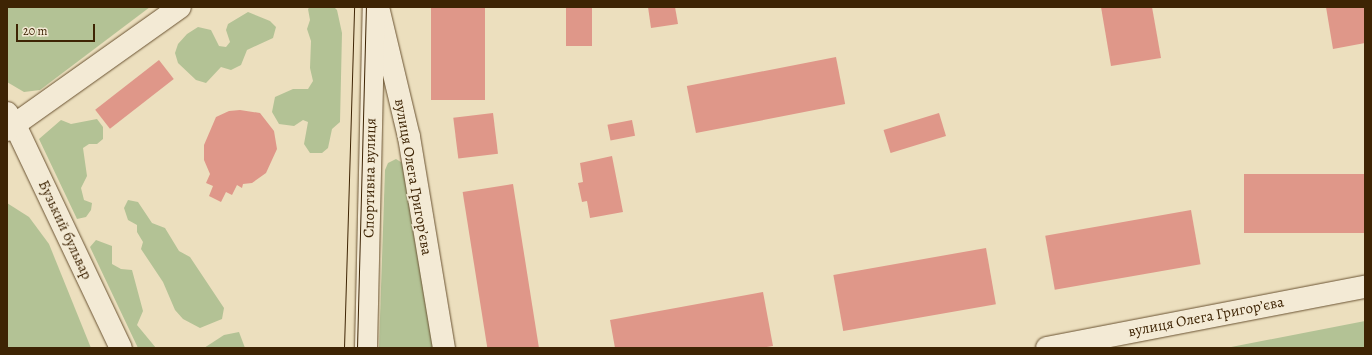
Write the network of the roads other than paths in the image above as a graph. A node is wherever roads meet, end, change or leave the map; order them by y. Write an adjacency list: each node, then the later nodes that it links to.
1 (180, 7): 4 (street)
2 (374, 7): 7 (street, Спортивна вулиця)
3 (378, 7): 8 (street, вулиця Олега Григорʼєва)
4 (10, 123): 6 (street, Бузький бульвар)
5 (1365, 287): 9 (street, вулиця Олега Григорʼєва)
6 (121, 348)
7 (366, 348)
8 (444, 348)
9 (1047, 348)

